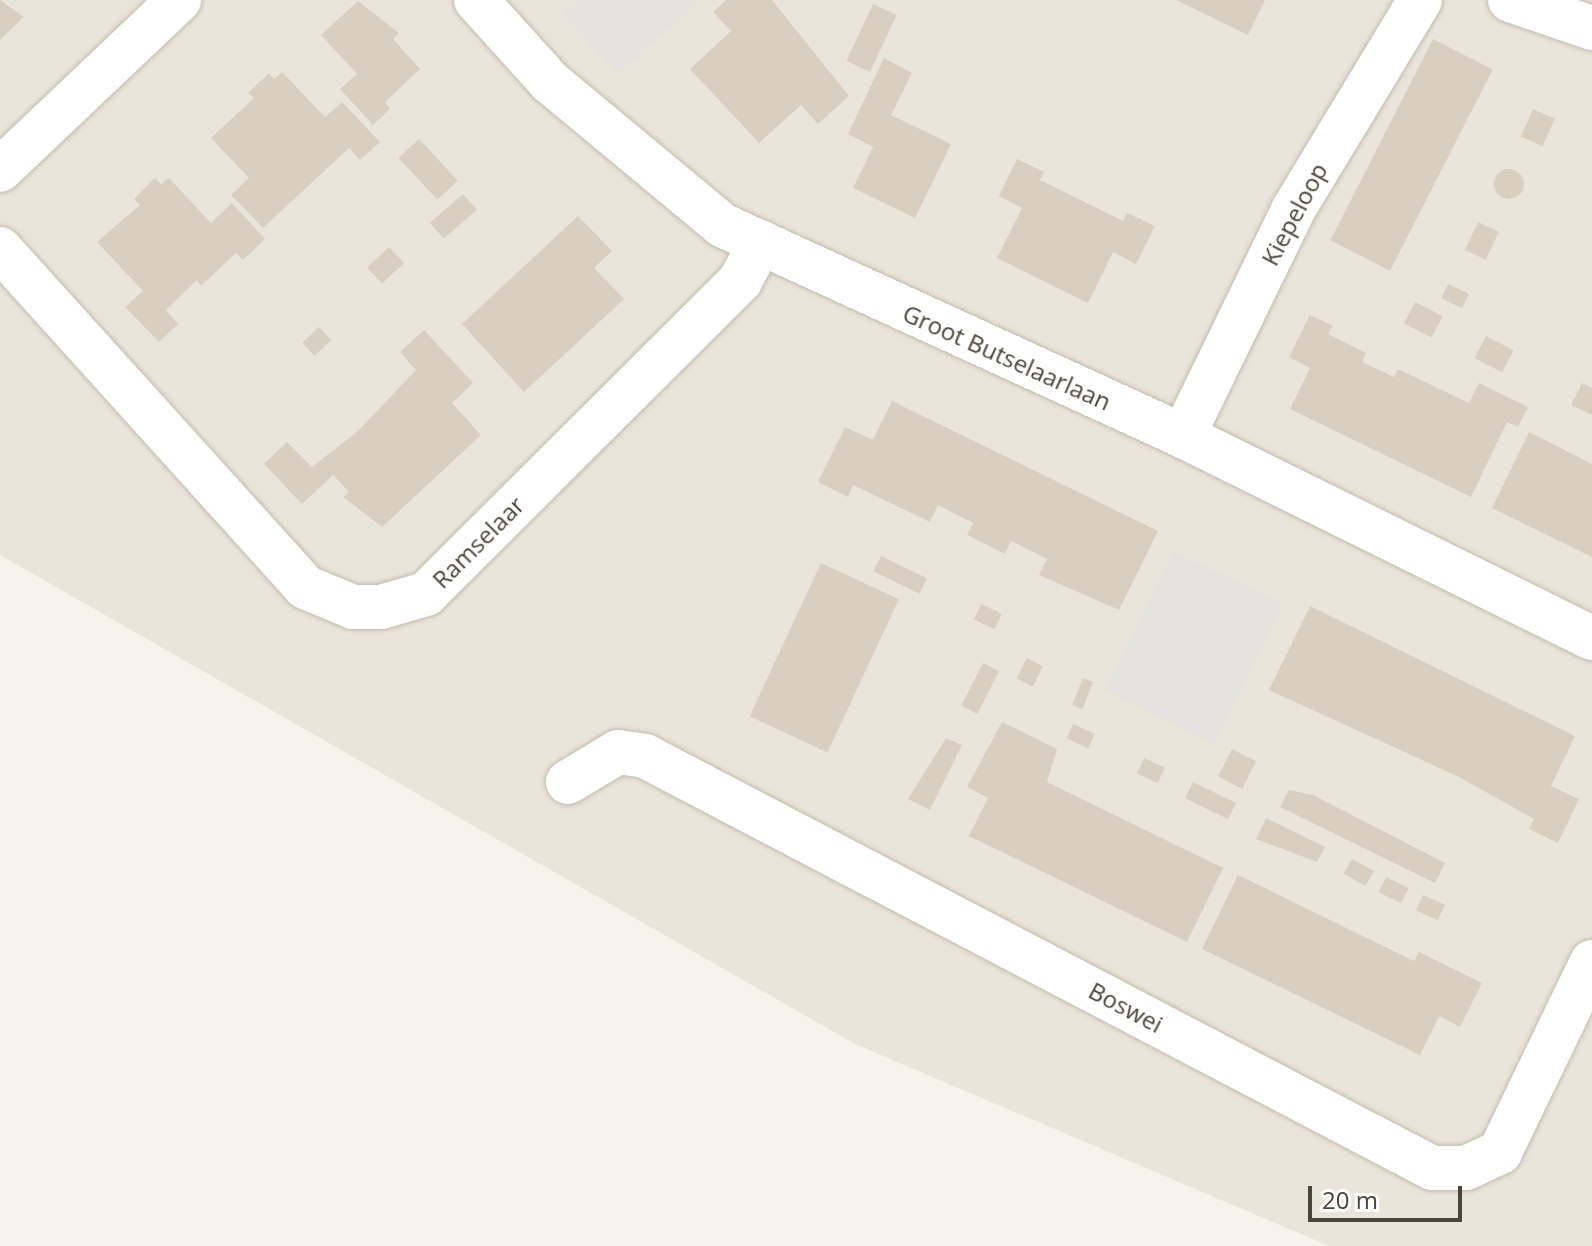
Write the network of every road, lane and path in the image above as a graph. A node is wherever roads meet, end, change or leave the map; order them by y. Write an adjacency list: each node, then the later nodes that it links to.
1 (179, 0): 6 (street)
2 (476, 0): 7 (street, Groot Butselaarlaan)
3 (1420, 0): 9 (street, Kiepeloop)
4 (1510, 0): 5 (street)
5 (1592, 28)
6 (0, 170)
7 (761, 242): 8 (street, Ramselaar); 9 (street, Groot Butselaarlaan)
8 (0, 249)
9 (1183, 436): 10 (street, Groot Butselaarlaan)
10 (1592, 638)
11 (568, 782): 12 (street, Boswei)
12 (1592, 962)

